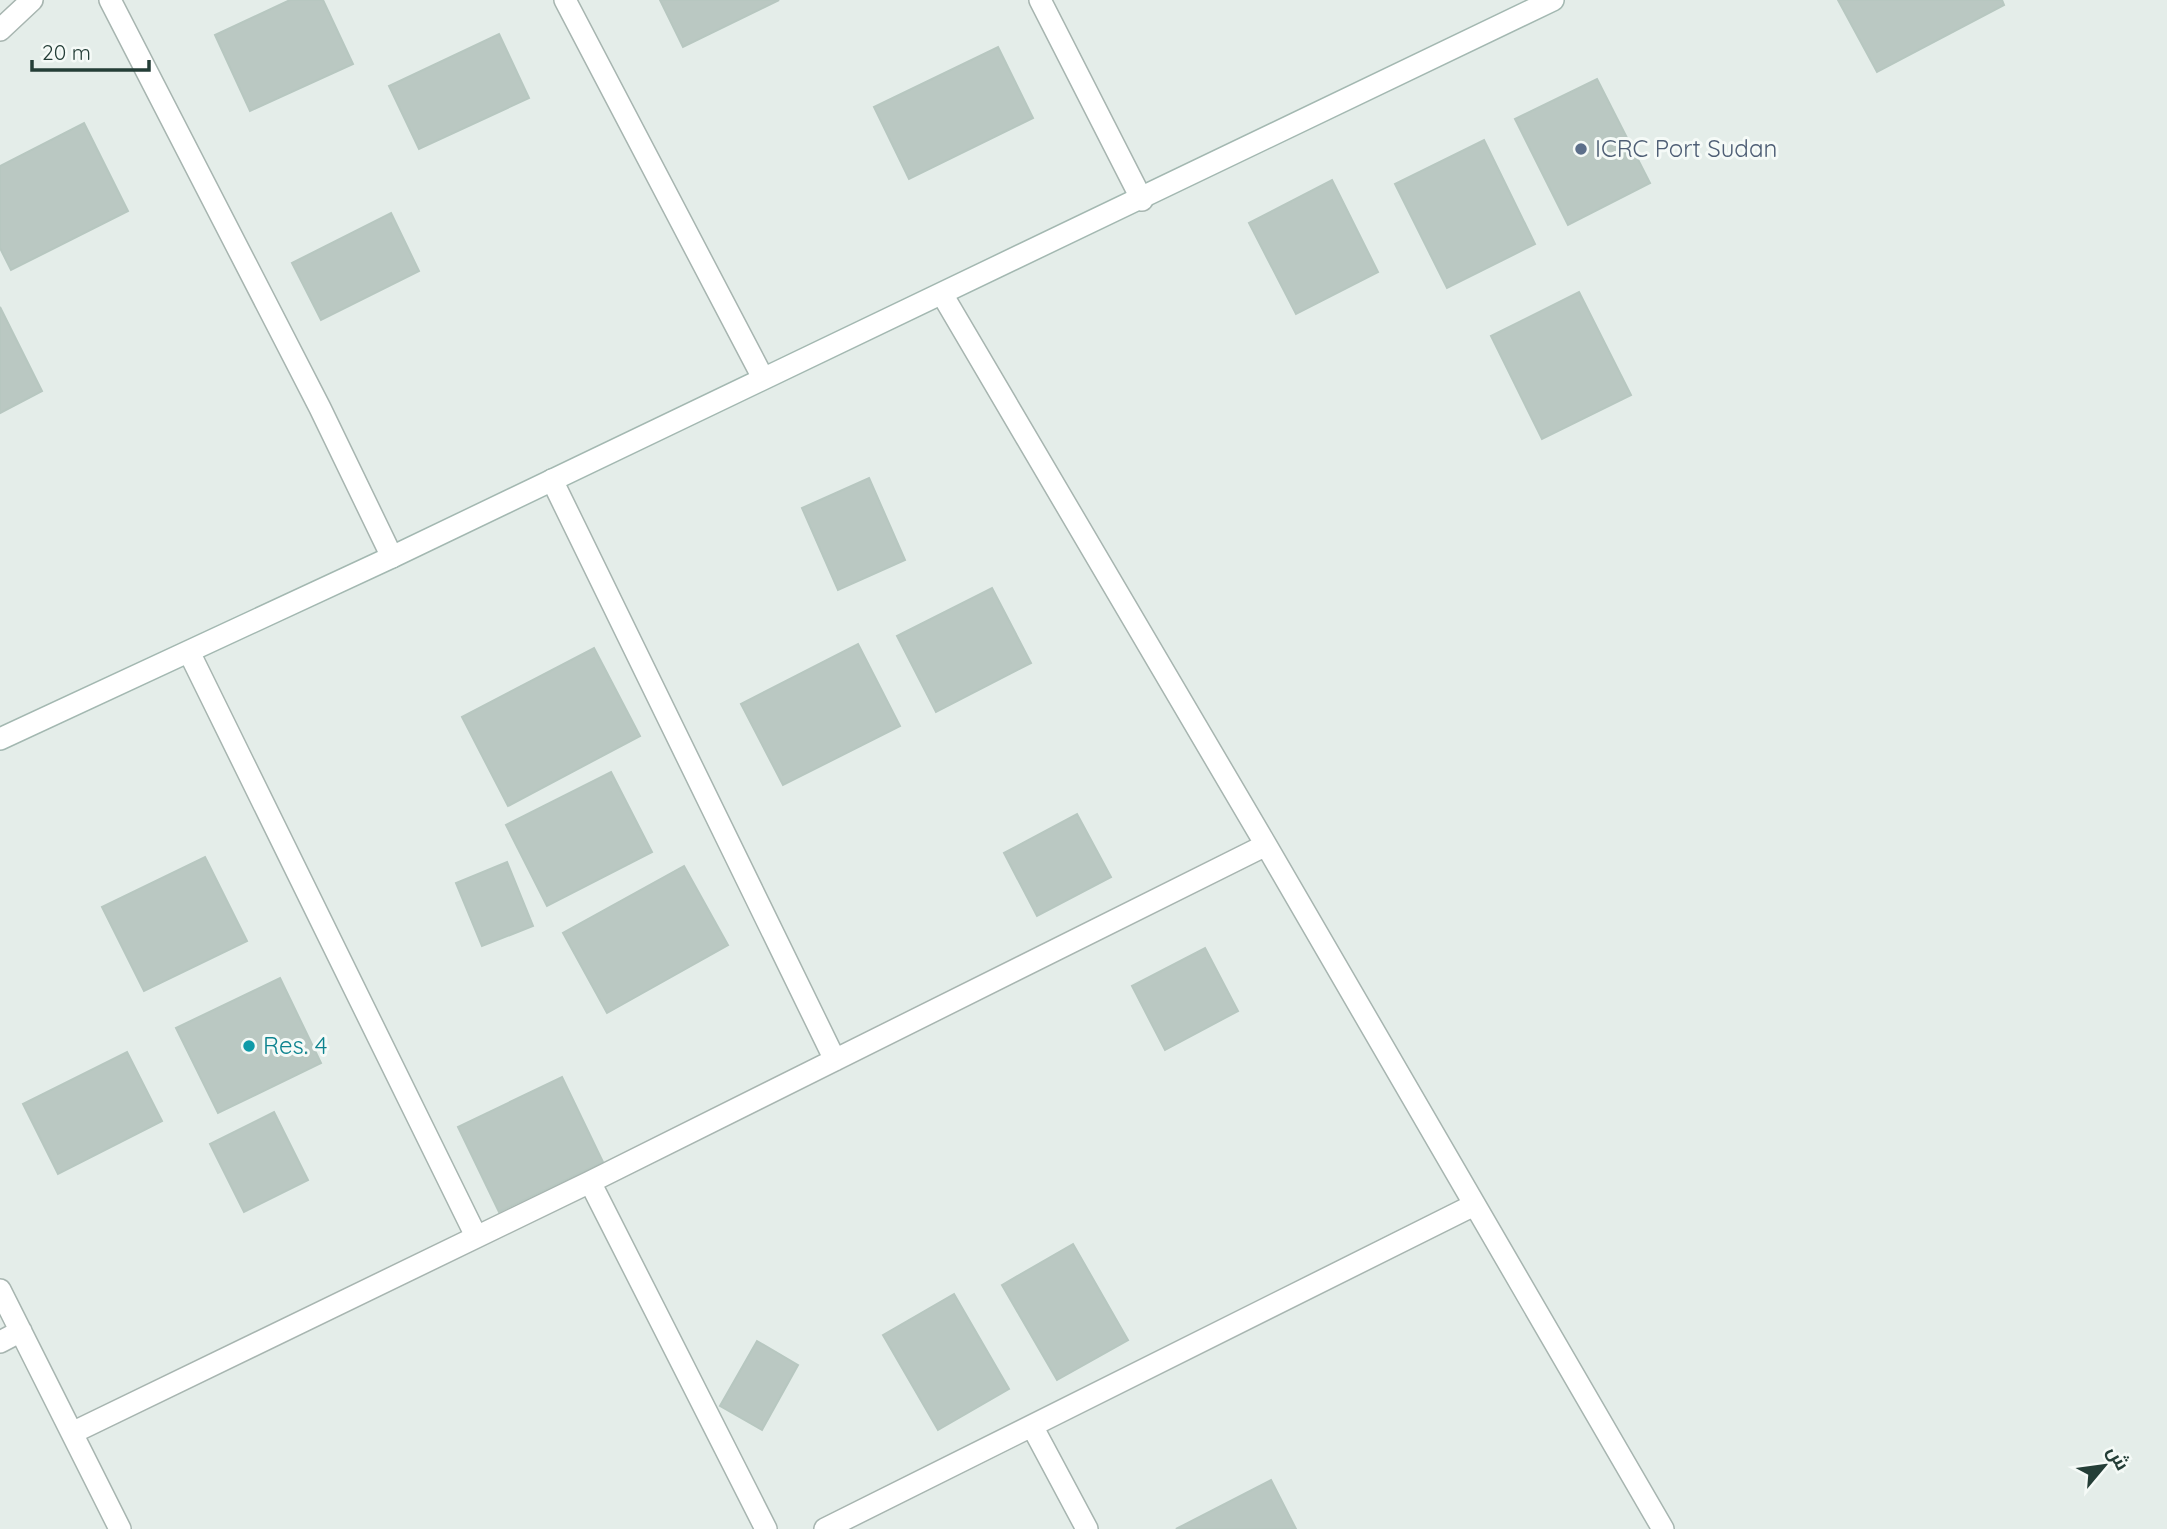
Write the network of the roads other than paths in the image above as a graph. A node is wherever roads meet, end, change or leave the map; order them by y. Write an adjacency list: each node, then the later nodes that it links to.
1 (32, 0): 6 (street)
2 (110, 0): 11 (street)
3 (565, 0): 9 (street)
4 (1040, 0): 7 (street)
5 (1553, 0): 7 (street)
6 (0, 30)
7 (1142, 200): 8 (street)
8 (942, 294): 9 (street); 14 (street)
9 (763, 378): 10 (street)
10 (552, 480): 11 (street); 15 (street)
11 (392, 557): 12 (street)
12 (190, 652): 13 (street); 18 (street)
13 (0, 738)
14 (1266, 845): 15 (street); 17 (street)
15 (835, 1060): 16 (street)
16 (590, 1182): 18 (street); 25 (street)
17 (1474, 1205): 22 (street); 28 (street)
18 (476, 1236): 23 (street)
19 (0, 1290): 20 (street)
20 (21, 1331): 21 (street); 23 (street)
21 (0, 1342)
22 (1032, 1426): 26 (street); 27 (street)
23 (72, 1433): 24 (street)
24 (120, 1529)
25 (766, 1529)
26 (825, 1529)
27 (1087, 1529)
28 (1662, 1529)

